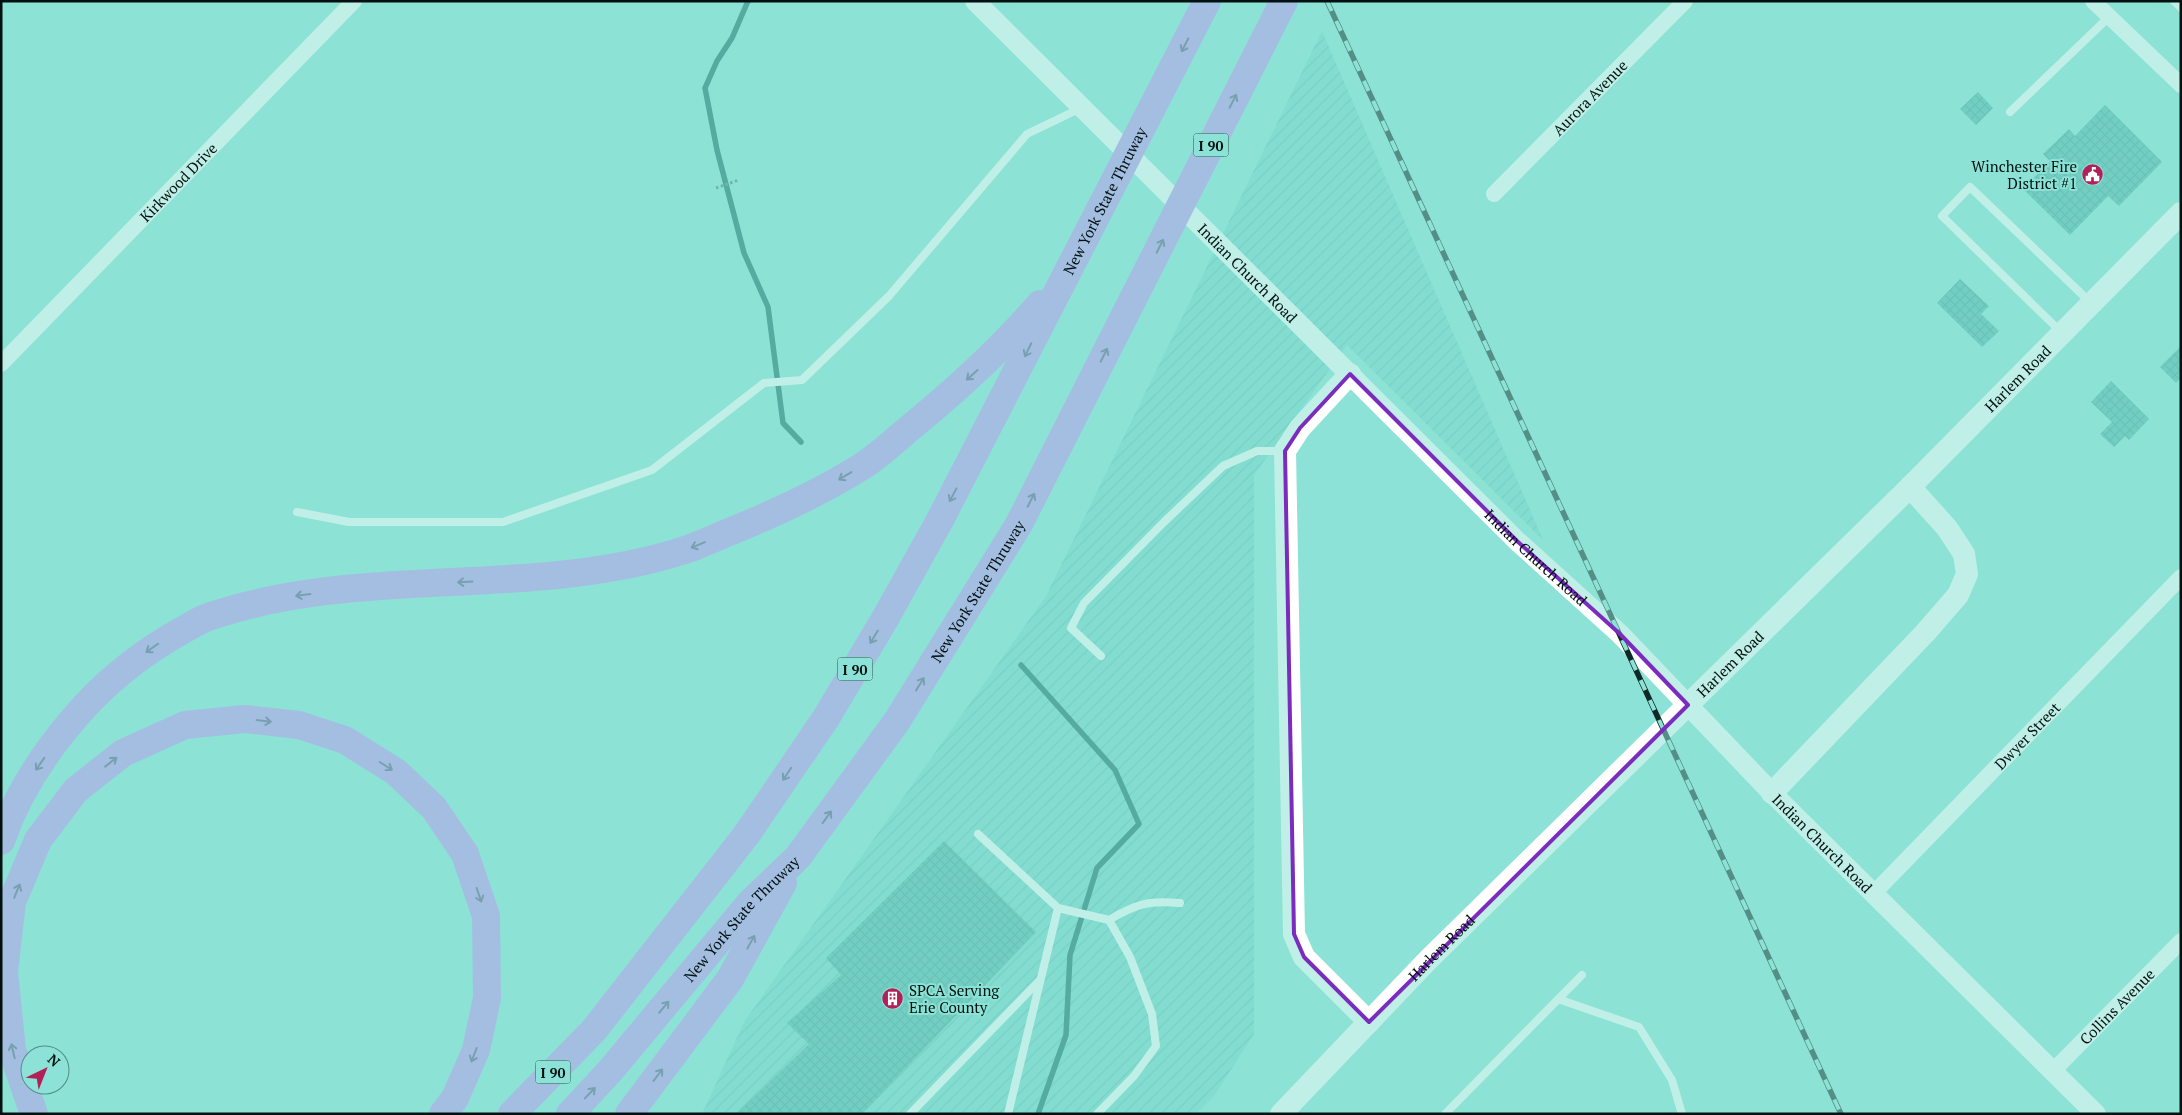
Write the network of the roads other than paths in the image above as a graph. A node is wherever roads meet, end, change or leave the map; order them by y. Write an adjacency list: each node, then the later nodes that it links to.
1 (354, 1): 18 (street, Kirkwood Drive)
2 (975, 1): 11 (street, Indian Church Road)
3 (1207, 1): 15 (highway, New York State Thruway / I 90, one-way to 15)
4 (1284, 1): 28 (highway, New York State Thruway / I 90, one-way to 4)
5 (1685, 1): 13 (street, Aurora Avenue)
6 (2093, 1): 9 (street)
7 (2174, 1): 8 (lane)
8 (2181, 8)
9 (2109, 17): 10 (street); 12 (lane)
10 (2181, 85)
11 (1081, 108): 19 (street, Indian Church Road); 22 (lane)
12 (2010, 112)
13 (1494, 194)
14 (2181, 213): 16 (main road, Harlem Road)
15 (1065, 275): 27 (highway, one-way to 27); 41 (highway, New York State Thruway / I 90, one-way to 41)
16 (2092, 303): 17 (main road, Harlem Road); 17 (lane)
17 (2062, 333): 21 (main road, Harlem Road)
18 (1, 364)
19 (1350, 374): 20 (main road); 25 (street, Indian Church Road)
20 (1285, 451): 24 (lane); 37 (main road)
21 (1910, 487): 25 (main road); 37 (main road, Harlem Road)
22 (297, 512)
23 (2181, 577): 29 (street, Dwyer Street)
24 (1101, 656)
25 (1772, 794): 29 (street, Indian Church Road)
26 (978, 834): 31 (lane)
27 (1, 841)
28 (798, 857): 42 (highway, New York State Thruway / I 90, one-way to 28); 43 (highway, one-way to 28)
29 (1873, 894): 38 (street, Indian Church Road)
30 (1180, 903): 32 (lane)
31 (1058, 908): 32 (lane); 35 (lane)
32 (1109, 920): 46 (lane)
33 (2181, 941): 38 (street, Collins Avenue)
34 (1582, 975): 36 (lane)
35 (1041, 978): 44 (lane); 45 (lane)
36 (1558, 999): 48 (lane); 49 (lane)
37 (1369, 1022): 47 (main road, Harlem Road)
38 (2053, 1071): 50 (street, Indian Church Road)
39 (34, 1114): 40 (highway, one-way to 40)
40 (443, 1114)
41 (512, 1114)
42 (570, 1114)
43 (629, 1114)
44 (910, 1114)
45 (1008, 1114)
46 (1097, 1114)
47 (1281, 1114)
48 (1445, 1114)
49 (1682, 1114)
50 (2096, 1114)

